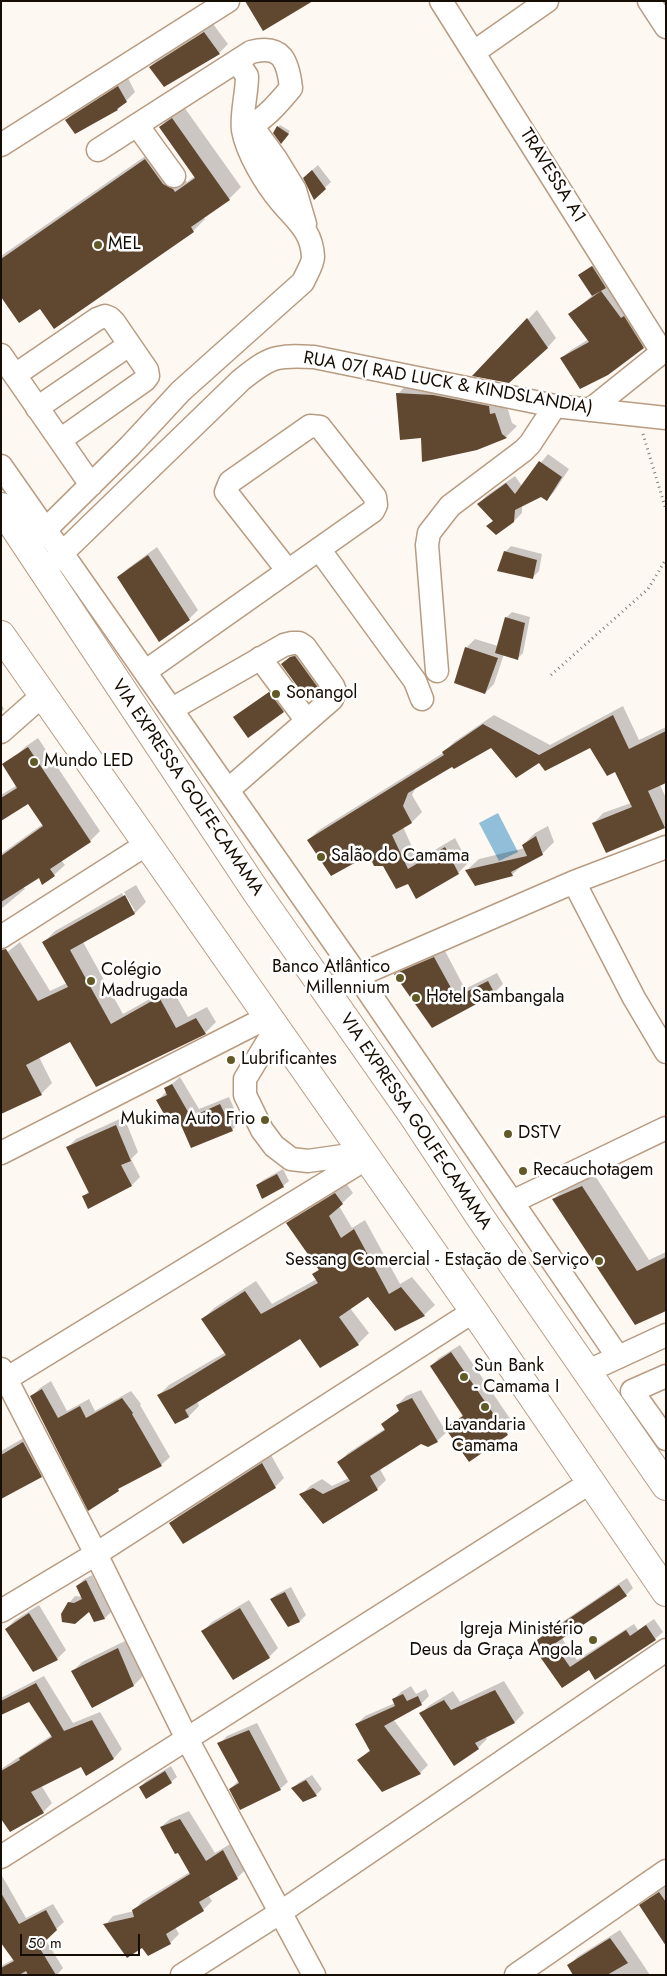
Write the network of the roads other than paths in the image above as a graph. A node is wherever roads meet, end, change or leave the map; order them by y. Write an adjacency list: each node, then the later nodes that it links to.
1 (228, 1): 10 (street)
2 (441, 1): 6 (street, TRAVESSA A1)
3 (547, 1): 6 (street)
4 (649, 1): 5 (street)
5 (666, 27)
6 (474, 52): 14 (street, TRAVESSA A1)
7 (237, 62): 8 (street); 9 (street); 9 (street)
8 (137, 125): 11 (street); 12 (street)
9 (248, 128): 23 (street)
10 (1, 145)
11 (98, 150)
12 (174, 176)
13 (129, 345): 16 (street); 18 (street); 21 (street)
14 (664, 350): 19 (street)
15 (1, 355): 16 (street)
16 (15, 375): 18 (street)
17 (555, 406): 19 (street, RUA 07( RAD LUCK & KINDSLANDIA)); 28 (street, RUA 07( RAD LUCK & KINDSLANDIA)); 34 (street)
18 (37, 408): 21 (street)
19 (590, 410): 20 (street, RUA 07( RAD LUCK & KINDSLANDIA))
20 (666, 418)
21 (60, 440): 23 (street)
22 (1, 466): 26 (street)
23 (90, 485): 26 (street)
24 (1, 506): 26 (highway, VIA EXPRESSA GOLFE-CAMAMA)
25 (1, 514): 26 (highway)
26 (33, 540): 28 (street); 30 (highway, VIA EXPRESSA GOLFE-CAMAMA)
27 (319, 549): 29 (street); 29 (street); 36 (street)
28 (62, 552): 30 (street, RUA 07( RAD LUCK & KINDSLANDIA)); 33 (street)
29 (288, 571): 33 (street)
30 (44, 572): 46 (highway, VIA EXPRESSA GOLFE-CAMAMA)
31 (1, 635): 35 (highway)
32 (260, 658): 37 (street); 38 (street); 38 (street)
33 (146, 671): 37 (street)
34 (437, 671)
35 (44, 694): 39 (street); 41 (highway)
36 (422, 699)
37 (172, 709): 40 (street)
38 (307, 721): 40 (street)
39 (1, 732)
40 (228, 790): 45 (street)
41 (147, 844): 44 (street); 47 (highway)
42 (666, 847): 43 (street)
43 (574, 882): 45 (street); 48 (street)
44 (1, 937)
45 (357, 975): 46 (street); 52 (street)
46 (325, 990): 56 (highway, VIA EXPRESSA GOLFE-CAMAMA)
47 (272, 1023): 50 (street); 51 (highway); 51 (street)
48 (666, 1052)
49 (666, 1128): 52 (street)
50 (1, 1153)
51 (365, 1155): 53 (highway); 57 (street)
52 (512, 1202): 55 (street)
53 (474, 1311): 60 (highway); 62 (street)
54 (666, 1335): 55 (street)
55 (618, 1358): 56 (street)
56 (586, 1372): 61 (highway, VIA EXPRESSA GOLFE-CAMAMA)
57 (3, 1376): 62 (street)
58 (666, 1376): 59 (street)
59 (666, 1439)
60 (591, 1482): 63 (highway); 66 (street)
61 (666, 1486)
62 (96, 1554): 64 (street); 66 (street)
63 (666, 1592)
64 (1, 1611)
65 (666, 1650): 69 (street)
66 (187, 1739): 67 (street); 69 (street)
67 (1, 1857)
68 (666, 1871): 72 (street)
69 (281, 1912): 70 (street); 71 (street)
70 (182, 1975)
71 (314, 1975)
72 (516, 1975)

